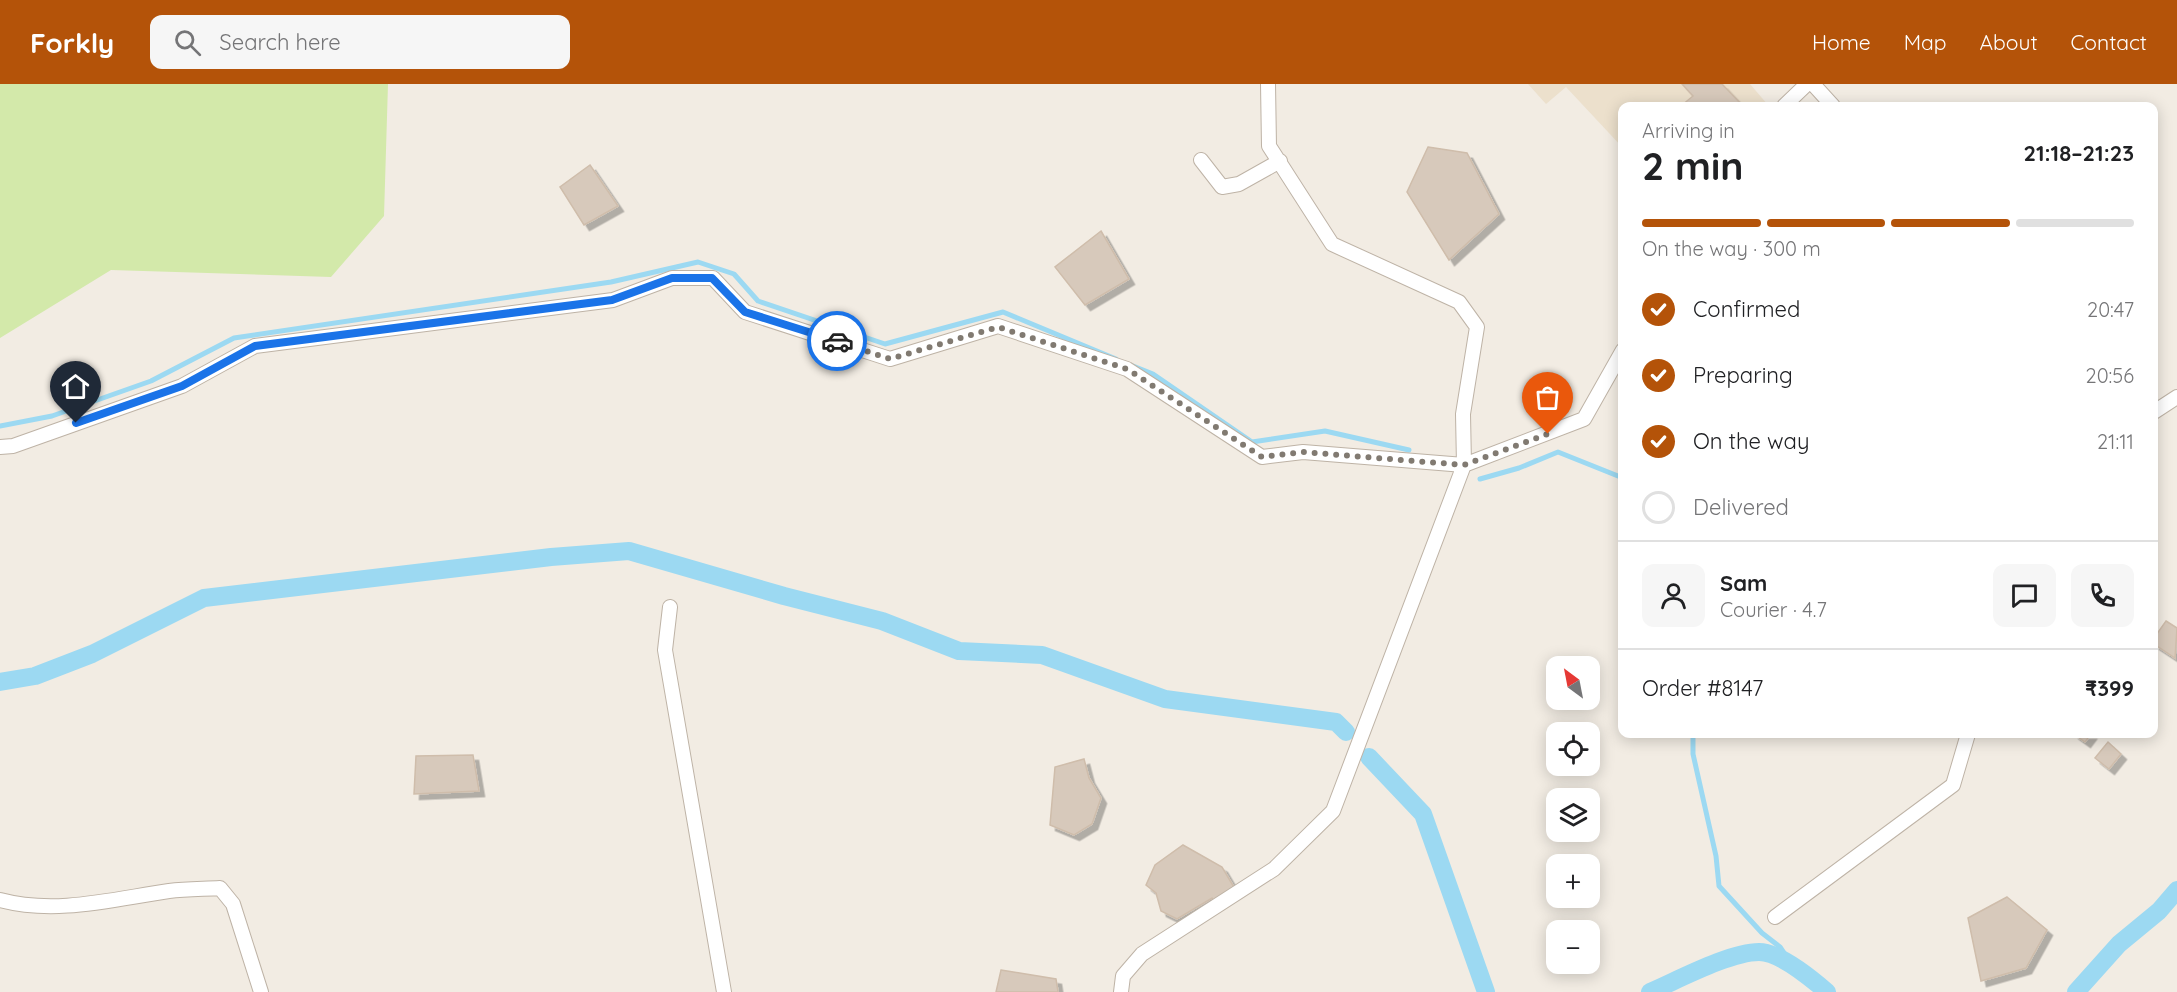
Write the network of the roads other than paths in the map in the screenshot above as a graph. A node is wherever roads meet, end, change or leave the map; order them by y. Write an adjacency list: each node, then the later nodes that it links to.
1 (1268, 84): 7 (street)
2 (1807, 84): 4 (street)
3 (1813, 84): 5 (street)
4 (1789, 102)
5 (1829, 102)
6 (1201, 160): 7 (street)
7 (1280, 161): 12 (street)
8 (1618, 359): 12 (street)
9 (2177, 397): 10 (street)
10 (2158, 409)
11 (0, 447): 12 (street)
12 (1464, 465): 19 (street)
13 (670, 607): 18 (street)
14 (1967, 738): 16 (street)
15 (0, 900): 17 (street)
16 (1775, 917)
17 (261, 992)
18 (724, 992)
19 (1120, 992)

